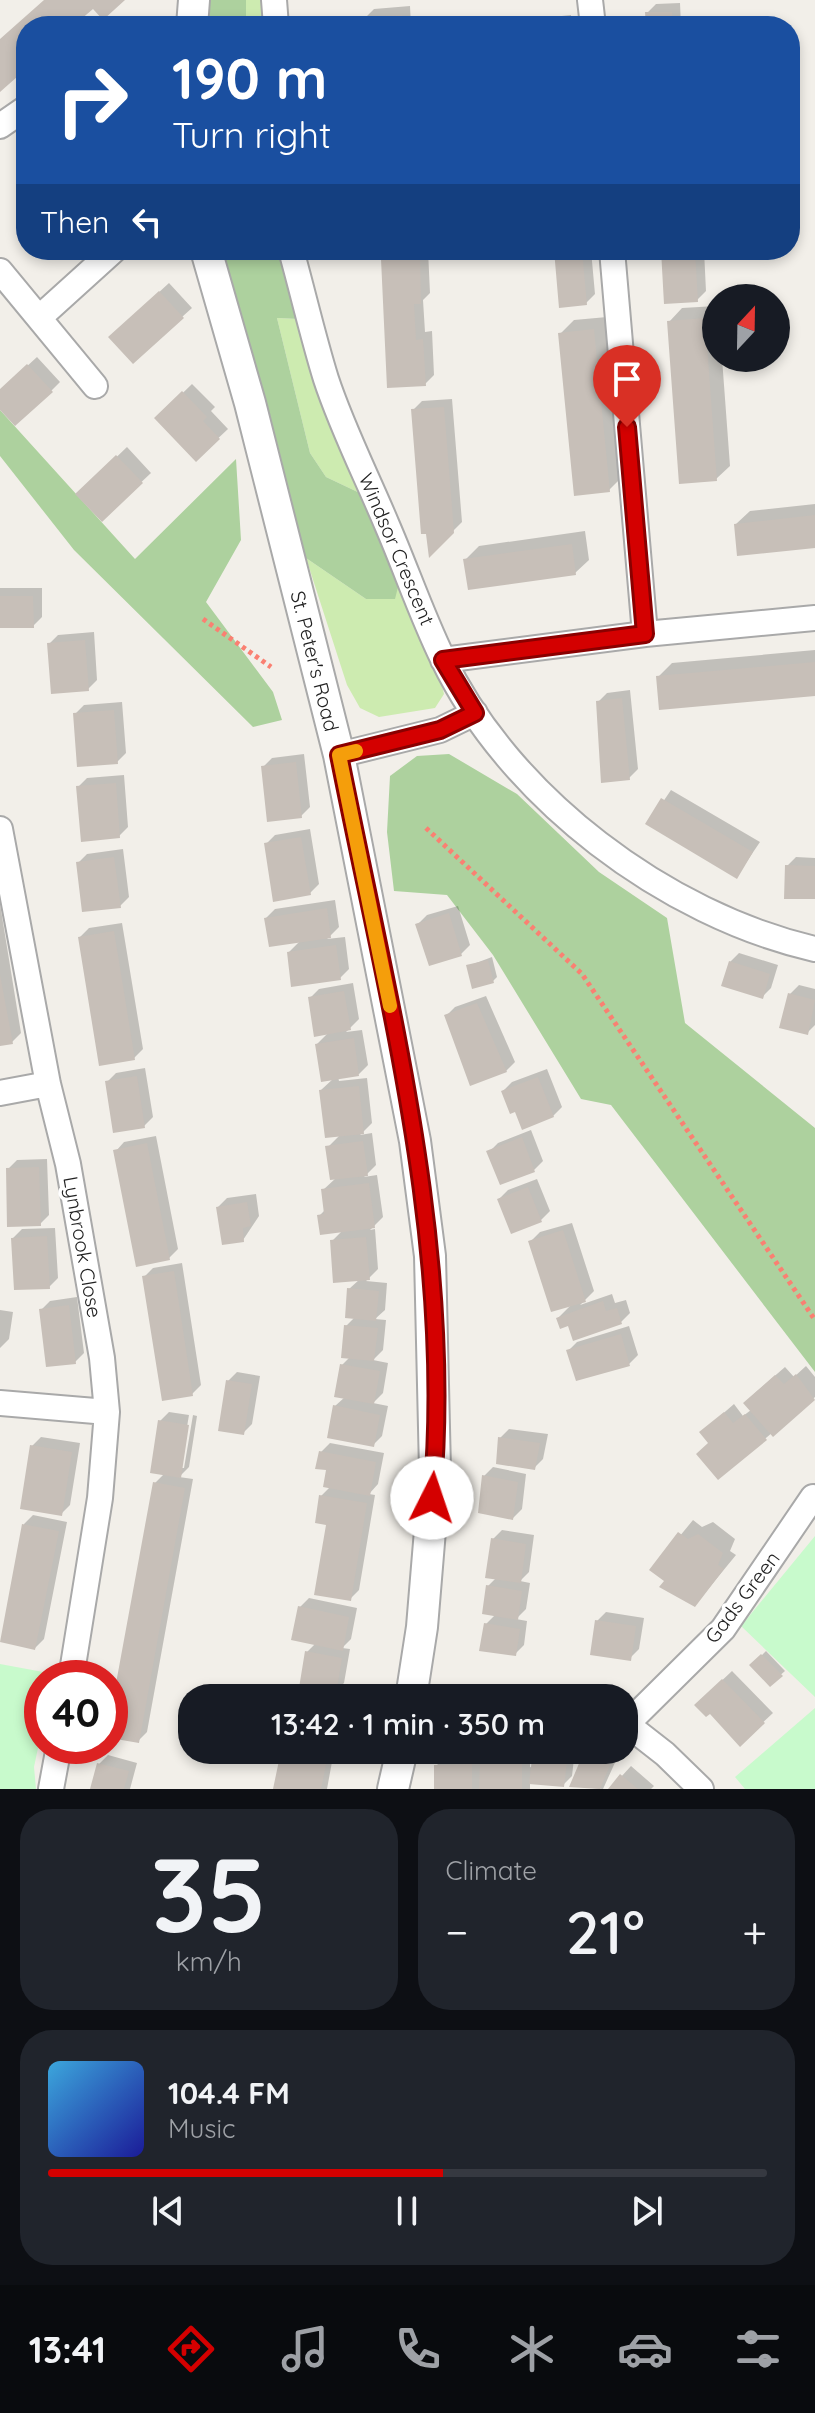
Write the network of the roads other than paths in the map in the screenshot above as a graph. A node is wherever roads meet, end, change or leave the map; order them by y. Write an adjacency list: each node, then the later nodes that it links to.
1 (103, 260): 6 (street)
2 (209, 260): 12 (street, St. Peter's Road)
3 (294, 260): 10 (street, Windsor Crescent)
4 (613, 260): 9 (street)
5 (0, 271): 6 (street)
6 (40, 317): 7 (street)
7 (95, 386)
8 (815, 618): 9 (street)
9 (645, 634): 10 (street)
10 (443, 660): 11 (street, Windsor Crescent)
11 (475, 713): 12 (street); 14 (street, Windsor Crescent)
12 (339, 755): 21 (street, St. Peter's Road)
13 (0, 829): 15 (street, Lynbrook Close)
14 (815, 949)
15 (48, 1084): 16 (street); 18 (street, Lynbrook Close)
16 (0, 1093)
17 (0, 1403): 18 (street)
18 (107, 1412): 20 (street, Lynbrook Close)
19 (813, 1497): 22 (street, Gads Green)
20 (74, 1660)
21 (413, 1684)
22 (638, 1711)
23 (638, 1734): 28 (street, Gads Green)
24 (56, 1764): 26 (street)
25 (399, 1764): 27 (street)
26 (51, 1789)
27 (393, 1789)
28 (701, 1789)

